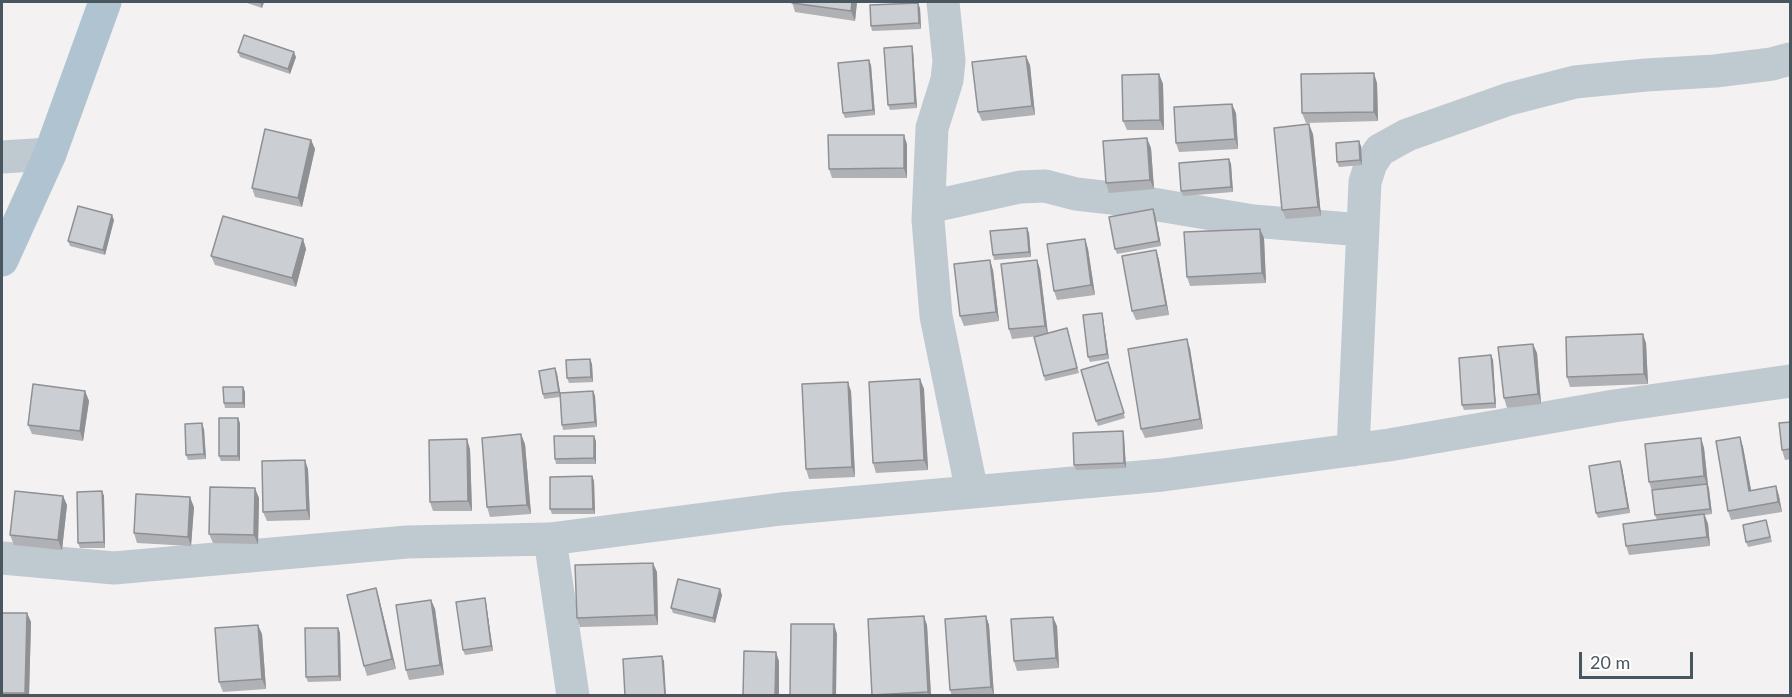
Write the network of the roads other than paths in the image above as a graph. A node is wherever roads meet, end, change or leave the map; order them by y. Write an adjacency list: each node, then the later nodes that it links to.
1 (105, 2): 4 (main road)
2 (943, 2): 6 (street)
3 (1791, 59): 7 (street)
4 (50, 154): 5 (street); 8 (main road)
5 (2, 158)
6 (929, 207): 7 (street); 11 (street)
7 (1362, 230): 10 (street)
8 (2, 260)
9 (1791, 381): 10 (street)
10 (1353, 450): 11 (street)
11 (972, 492): 12 (street)
12 (550, 539): 13 (street); 14 (street)
13 (2, 558)
14 (573, 696)

